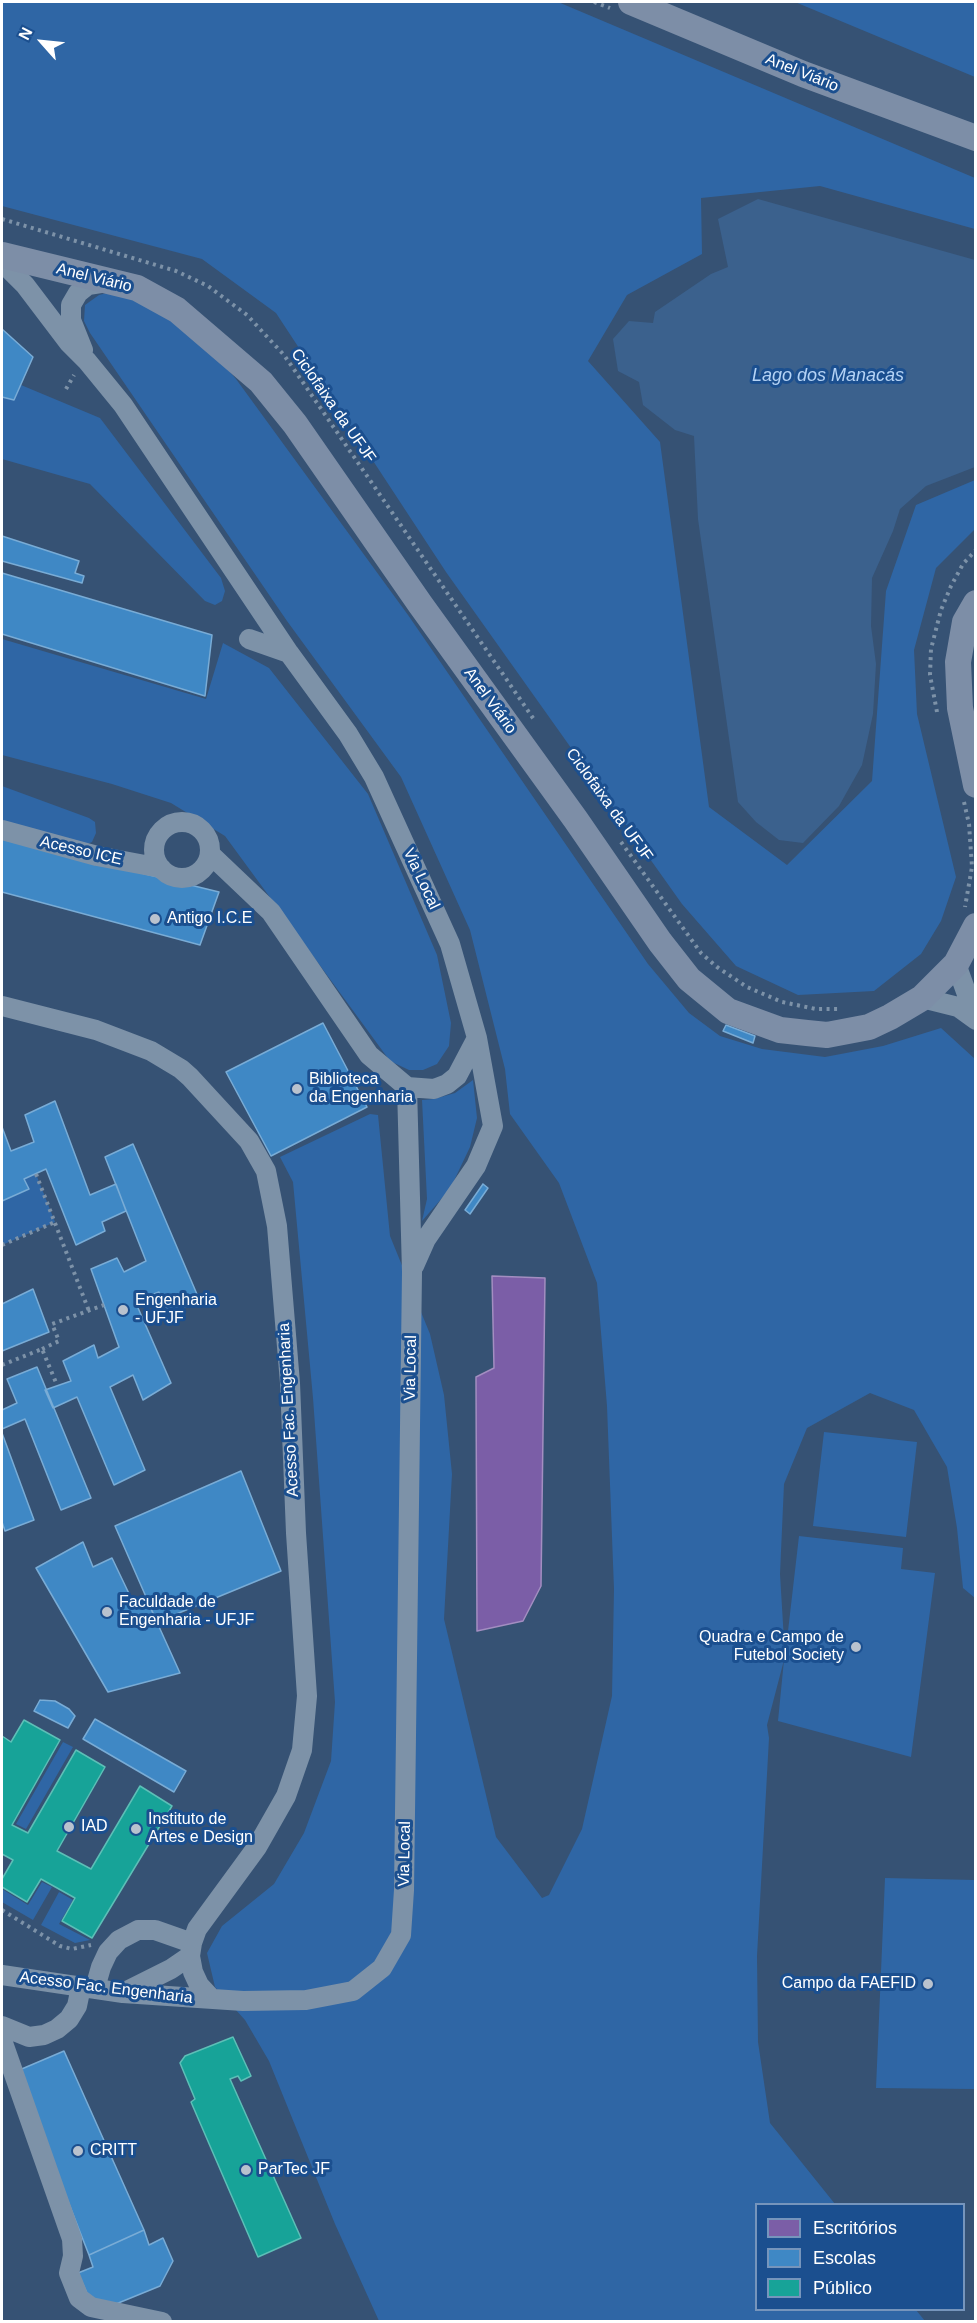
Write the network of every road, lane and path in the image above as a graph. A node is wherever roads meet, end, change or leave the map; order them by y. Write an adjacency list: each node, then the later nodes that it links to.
1 (631, 2): 2 (main road, Anel Viário)
2 (975, 138)
3 (2, 219): 13 (path, Ciclofaixa da UFJF)
4 (2, 255): 6 (main road, Anel Viário)
5 (2, 262): 7 (lane)
6 (110, 281): 7 (lane); 21 (main road, Anel Viário)
7 (87, 361): 11 (lane, Via Local)
8 (975, 550): 12 (path)
9 (975, 603): 14 (main road)
10 (249, 639): 11 (lane)
11 (289, 653): 25 (lane, Via Local)
12 (940, 723)
13 (540, 729)
14 (970, 793): 19 (path)
15 (2, 830): 18 (lane, Acesso ICE)
16 (614, 833): 23 (path, Ciclofaixa da UFJF)
17 (210, 855): 18 (lane); 18 (lane); 26 (lane)
18 (161, 868)
19 (970, 920): 20 (main road, Anel Viário)
20 (956, 964): 21 (main road, Anel Viário); 24 (lane)
21 (922, 998): 24 (lane)
22 (2, 1006): 38 (lane, Acesso Fac. Engenharia)
23 (842, 1008)
24 (975, 1019)
25 (477, 1038): 26 (lane); 30 (lane, Via Local)
26 (407, 1087): 30 (lane)
27 (36, 1174): 28 (path)
28 (55, 1222): 29 (path); 32 (path)
29 (2, 1245)
30 (412, 1272): 42 (lane, Via Local)
31 (104, 1305): 32 (path)
32 (89, 1311): 33 (path)
33 (42, 1348): 34 (path); 35 (path)
34 (2, 1365)
35 (57, 1385)
36 (2, 1910): 37 (path)
37 (95, 1943)
38 (191, 1950): 40 (lane); 41 (lane); 42 (lane)
39 (2, 1975): 40 (lane, Acesso Fac. Engenharia)
40 (88, 1988): 41 (lane, Acesso Fac. Engenharia); 43 (lane)
41 (123, 1993): 42 (lane, Acesso Fac. Engenharia)
42 (212, 2000)
43 (2, 2026)
44 (2, 2040): 45 (lane)
45 (162, 2322)

